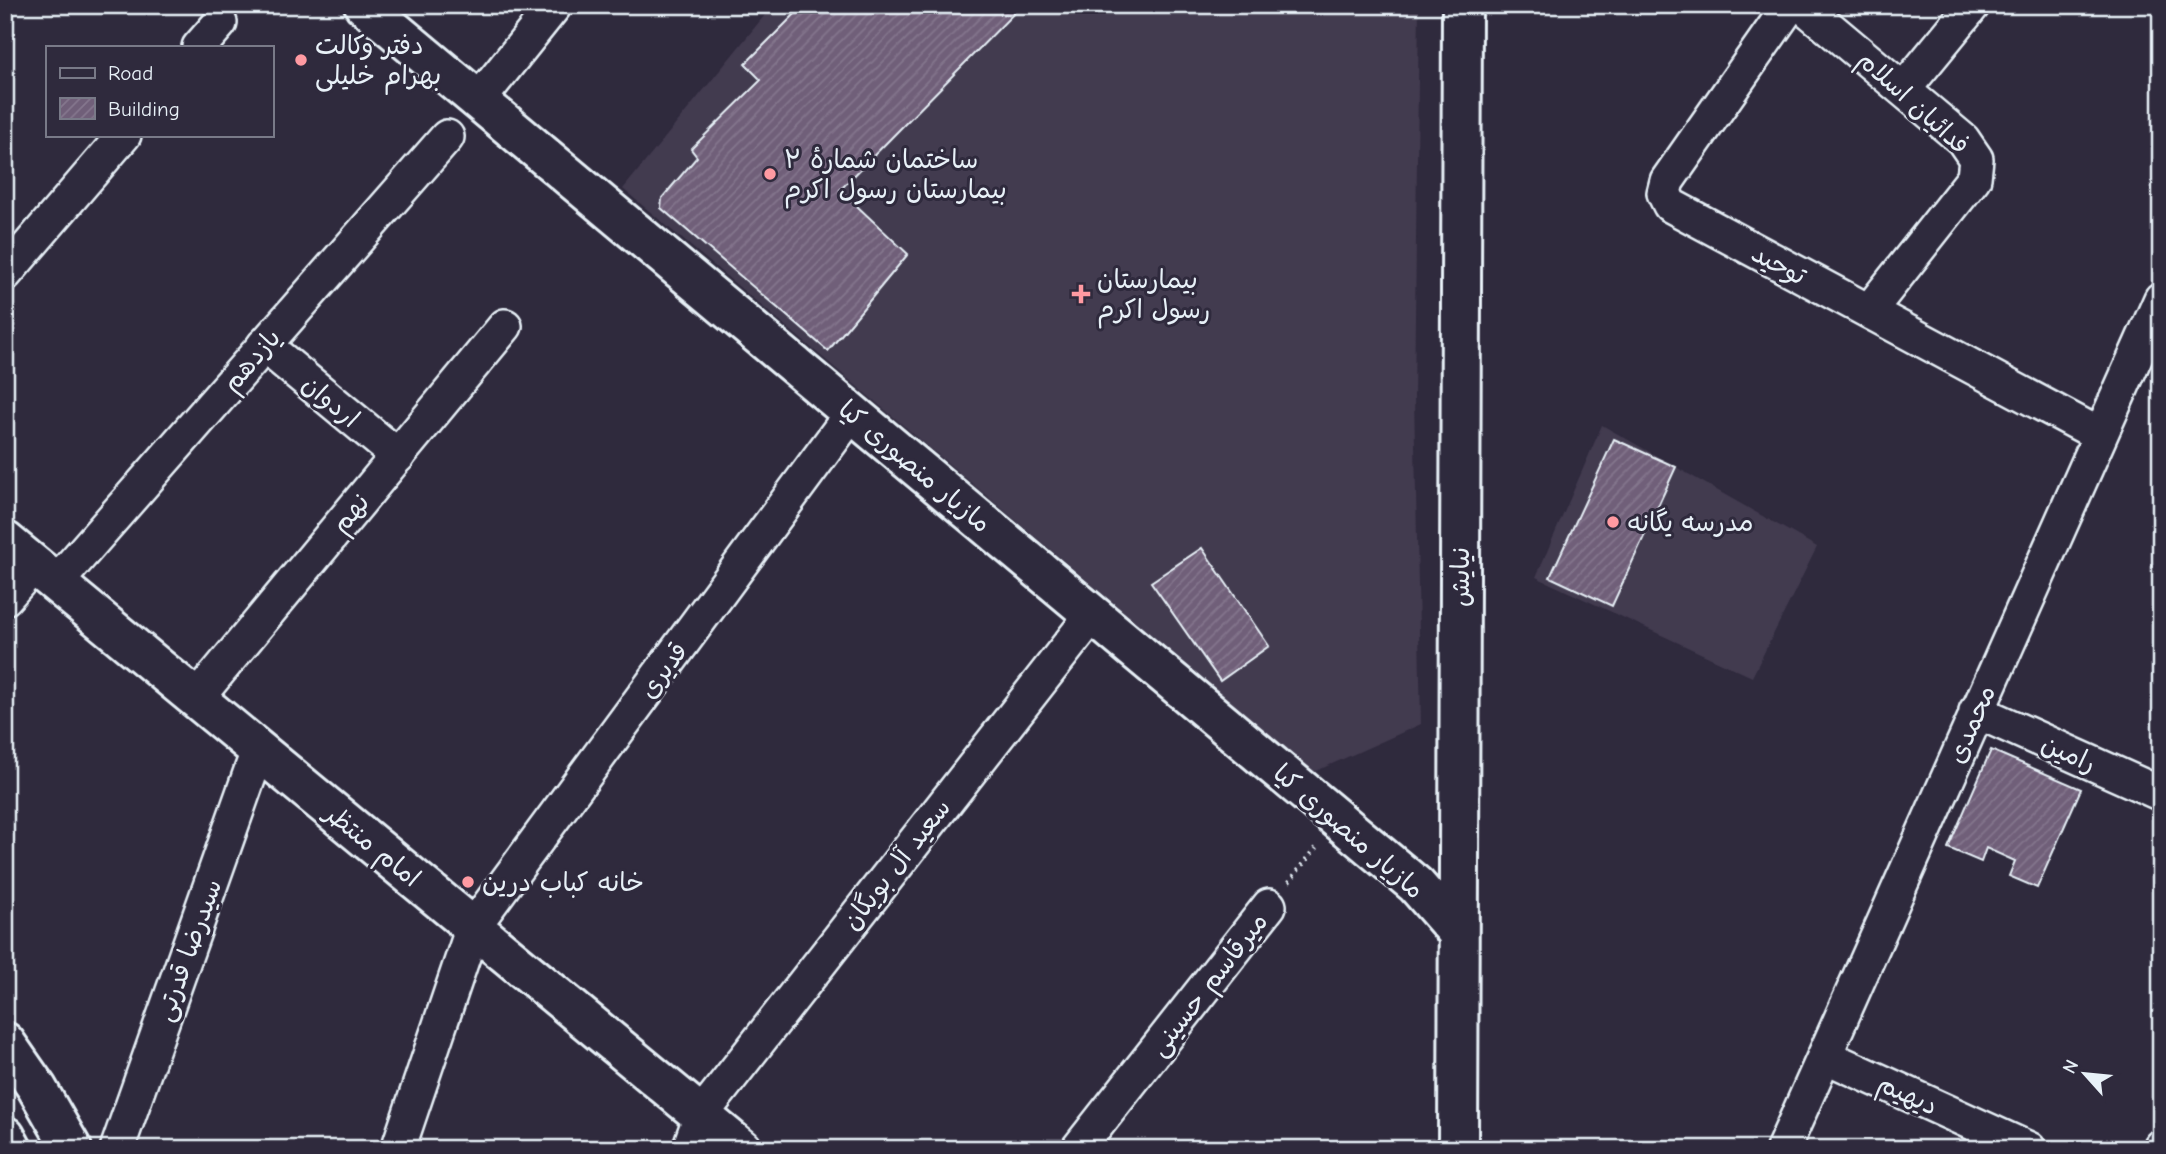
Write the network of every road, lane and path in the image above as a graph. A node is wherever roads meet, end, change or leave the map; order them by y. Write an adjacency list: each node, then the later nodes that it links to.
1 (364, 5): 8 (main road, مازیار منصوری کیا)
2 (555, 5): 8 (street)
3 (1462, 5): 30 (main road, نیایش)
4 (1790, 5): 13 (street, توحید)
5 (1802, 5): 7 (street, فدائیان اسلام)
6 (1973, 5): 7 (street)
7 (1904, 89): 13 (street, فدائیان اسلام)
8 (478, 101): 16 (main road, مازیار منصوری کیا)
9 (123, 136): 11 (street)
10 (447, 137): 15 (street, یازدهم)
11 (5, 274)
12 (2161, 299): 17 (street, محمدی)
13 (1869, 311): 17 (street, توحید)
14 (505, 326): 18 (street, نهم)
15 (264, 345): 18 (street, اردوان); 20 (street, یازدهم)
16 (852, 414): 22 (main road, مازیار منصوری کیا); 29 (street, قدیری)
17 (2100, 435): 24 (street, محمدی)
18 (398, 456): 23 (street, نهم)
19 (5, 541): 20 (main road, امام منتظر)
20 (45, 574): 21 (street, یازدهم); 23 (main road, امام منتظر)
21 (5, 598)
22 (1093, 614): 27 (main road, مازیار منصوری کیا); 33 (street, سعید آل بویگان)
23 (196, 699): 25 (main road, امام منتظر)
24 (1976, 711): 26 (street, رامین); 32 (street, محمدی)
25 (258, 751): 29 (main road, امام منتظر); 37 (street, سیدرضا قدرتی)
26 (2161, 794)
27 (1338, 820): 28 (path, میرقاسم حسینی); 30 (main road, مازیار منصوری کیا)
28 (1269, 906): 40 (street, میرقاسم حسینی)
29 (473, 927): 33 (main road, امام منتظر); 38 (street, قدیری)
30 (1458, 933): 41 (main road, نیایش)
31 (5, 1042): 36 (main road)
32 (1825, 1056): 42 (street, محمدی); 43 (street, دیهیم)
33 (695, 1132): 39 (main road, امام منتظر)
34 (5, 1136): 35 (main road)
35 (12, 1149)
36 (72, 1149)
37 (117, 1149)
38 (398, 1149)
39 (742, 1149)
40 (1078, 1149)
41 (1458, 1149)
42 (1783, 1149)
43 (2029, 1149)

